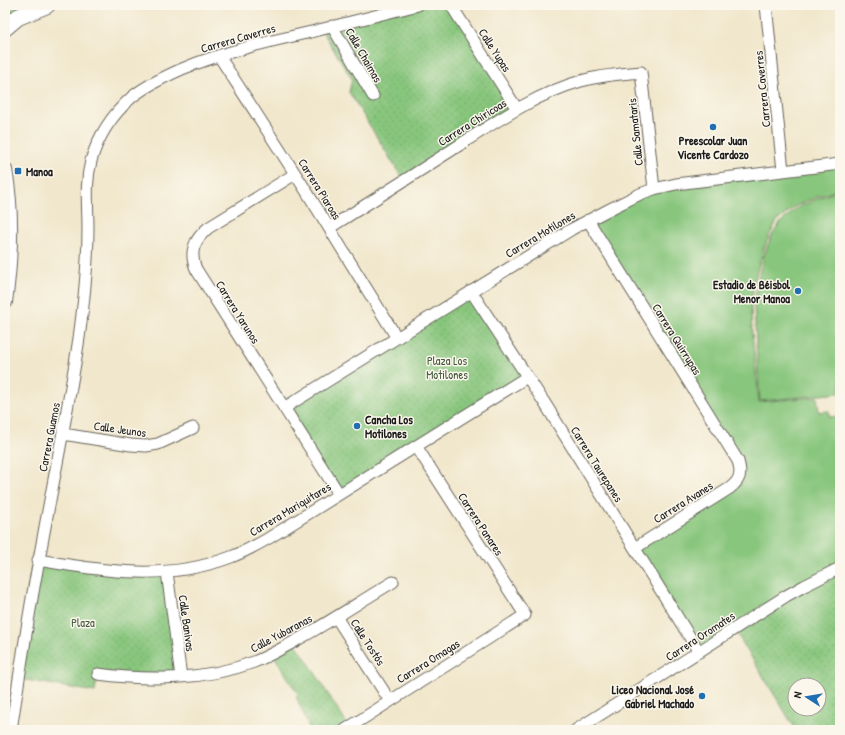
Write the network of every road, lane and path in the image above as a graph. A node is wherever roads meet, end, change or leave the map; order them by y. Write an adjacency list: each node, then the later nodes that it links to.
1 (47, 5): 6 (main road)
2 (418, 5): 5 (street, Carrera Caverres)
3 (450, 5): 10 (street, Calle Yupas)
4 (766, 5): 14 (street, Carrera Caverres)
5 (332, 26): 7 (street, Carrera Caverres); 9 (street, Calle Chaimas)
6 (5, 28)
7 (218, 56): 11 (street, Carrera Caverres); 15 (street, Carrera Piaroas)
8 (641, 72): 10 (street, Carrera Chiricoas); 16 (street, Calle Samataris)
9 (373, 96)
10 (517, 109): 18 (street, Carrera Chiricoas)
11 (96, 147): 25 (street, Carrera Guamos)
12 (840, 164): 14 (street, Carrera Motilones)
13 (5, 170): 20 (street)
14 (783, 171): 16 (street, Carrera Motilones)
15 (295, 174): 18 (street, Carrera Piaroas); 23 (street, Carrera Yarunos)
16 (654, 189): 17 (street, Carrera Motilones)
17 (588, 220): 19 (street, Carrera Motilones); 27 (street, Carrera Quirrupas)
18 (329, 228): 21 (street, Carrera Piaroas)
19 (471, 291): 21 (street, Carrera Motilones); 22 (street, Carrera Taurepanes)
20 (5, 302)
21 (397, 338): 23 (street, Carrera Motilones)
22 (527, 377): 26 (street, Carrera Mariquitares); 29 (street, Carrera Taurepanes)
23 (284, 408): 28 (street, Carrera Yarunos)
24 (193, 428): 25 (street, Calle Jeunos)
25 (63, 434): 30 (street, Carrera Guamos)
26 (416, 446): 28 (street, Carrera Mariquitares); 34 (street, Carrera Panares)
27 (740, 473): 29 (street, Carrera Avanes)
28 (339, 494): 32 (street, Carrera Mariquitares)
29 (634, 548): 36 (street, Carrera Taurepanes)
30 (38, 560): 32 (street, Carrera Mariquitares); 40 (street, Carrera Guamos)
31 (840, 568): 36 (street, Carrera Oromates)
32 (167, 572): 38 (street, Calle Banivas)
33 (393, 582): 35 (street, Calle Yubaranas)
34 (525, 615): 39 (street, Carrera Omagas)
35 (336, 617): 38 (street, Calle Yubaranas); 39 (street, Calle Tostós)
36 (699, 652): 42 (street, Carrera Oromates)
37 (98, 674): 38 (street, Calle Yubaranas)
38 (181, 677)
39 (390, 701): 41 (street, Carrera Omagas)
40 (11, 730)
41 (345, 730)
42 (576, 730)

